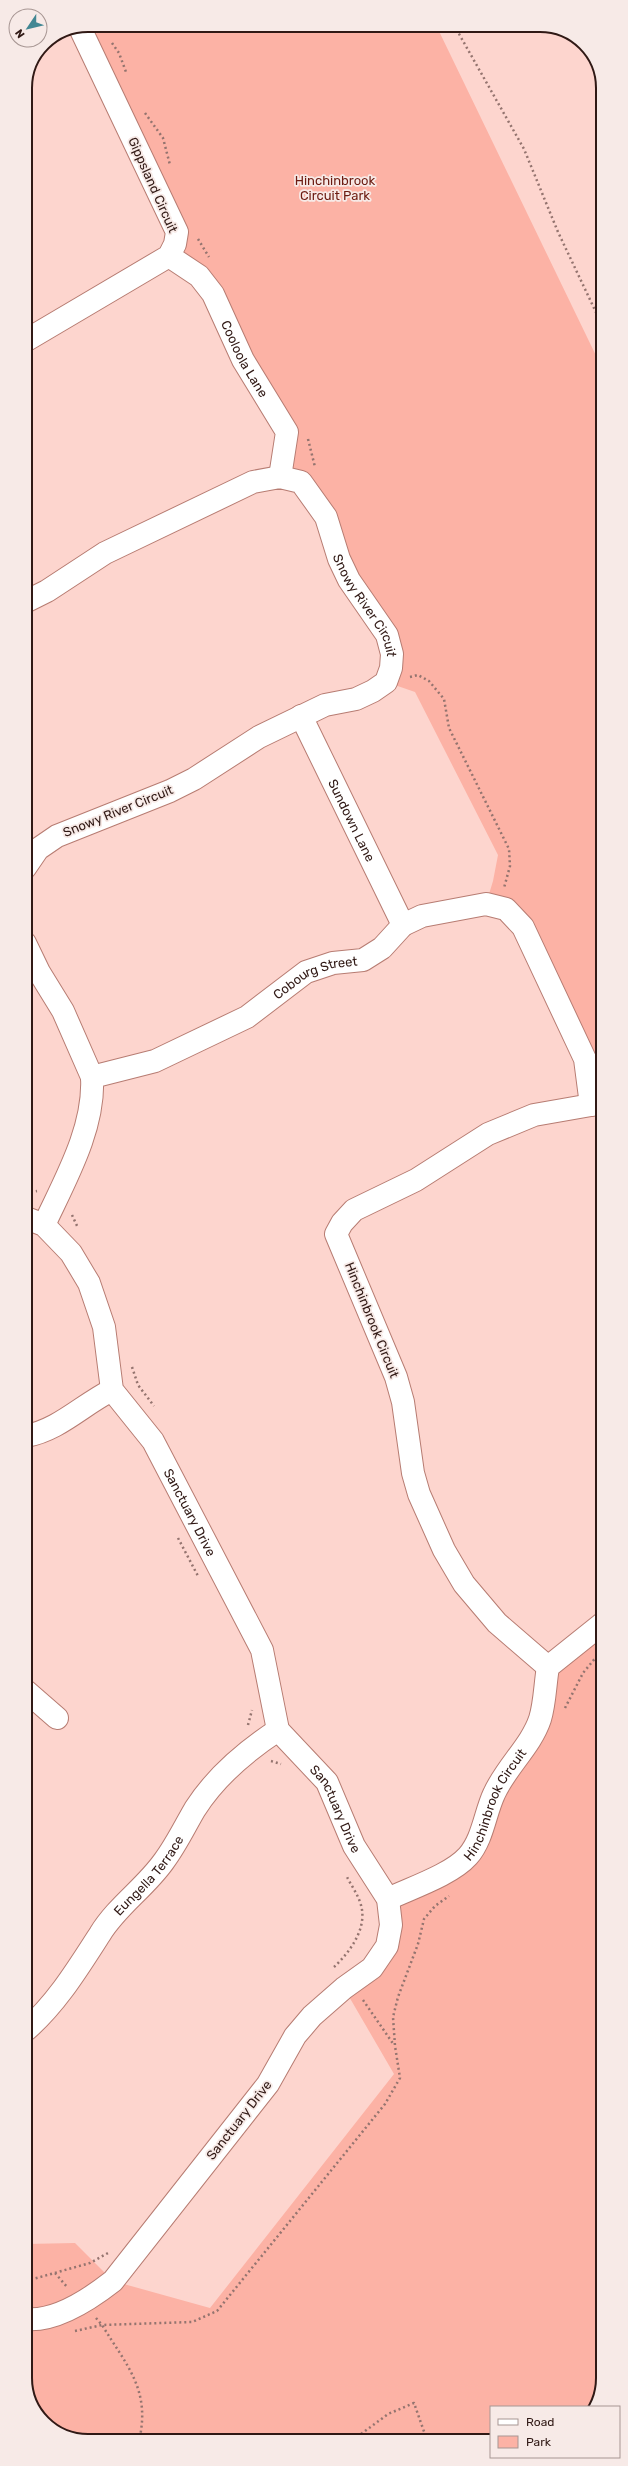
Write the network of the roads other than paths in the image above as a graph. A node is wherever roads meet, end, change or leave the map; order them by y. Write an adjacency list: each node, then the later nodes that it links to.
1 (82, 33): 2 (street, Gippsland Circuit)
2 (169, 256): 3 (street); 4 (street, Cooloola Lane)
3 (32, 337)
4 (280, 477): 5 (street, Snowy River Circuit); 6 (street, Snowy River Circuit)
5 (32, 598)
6 (301, 716): 7 (street, Snowy River Circuit); 8 (street, Sundown Lane)
7 (32, 858)
8 (403, 925): 10 (street, Cobourg Street); 11 (street, Cobourg Street)
9 (32, 958): 10 (street)
10 (92, 1077): 13 (street)
11 (596, 1107)
12 (596, 1111): 17 (street, Hinchinbrook Circuit)
13 (35, 1222): 14 (street)
14 (112, 1390): 15 (street); 20 (street, Sanctuary Drive)
15 (32, 1435)
16 (596, 1629): 17 (street)
17 (548, 1667): 21 (street, Hinchinbrook Circuit)
18 (32, 1696): 19 (street)
19 (57, 1718)
20 (278, 1730): 21 (street, Sanctuary Drive); 22 (street, Eungella Terrace)
21 (388, 1899): 23 (street, Sanctuary Drive)
22 (32, 2024)
23 (32, 2317)

